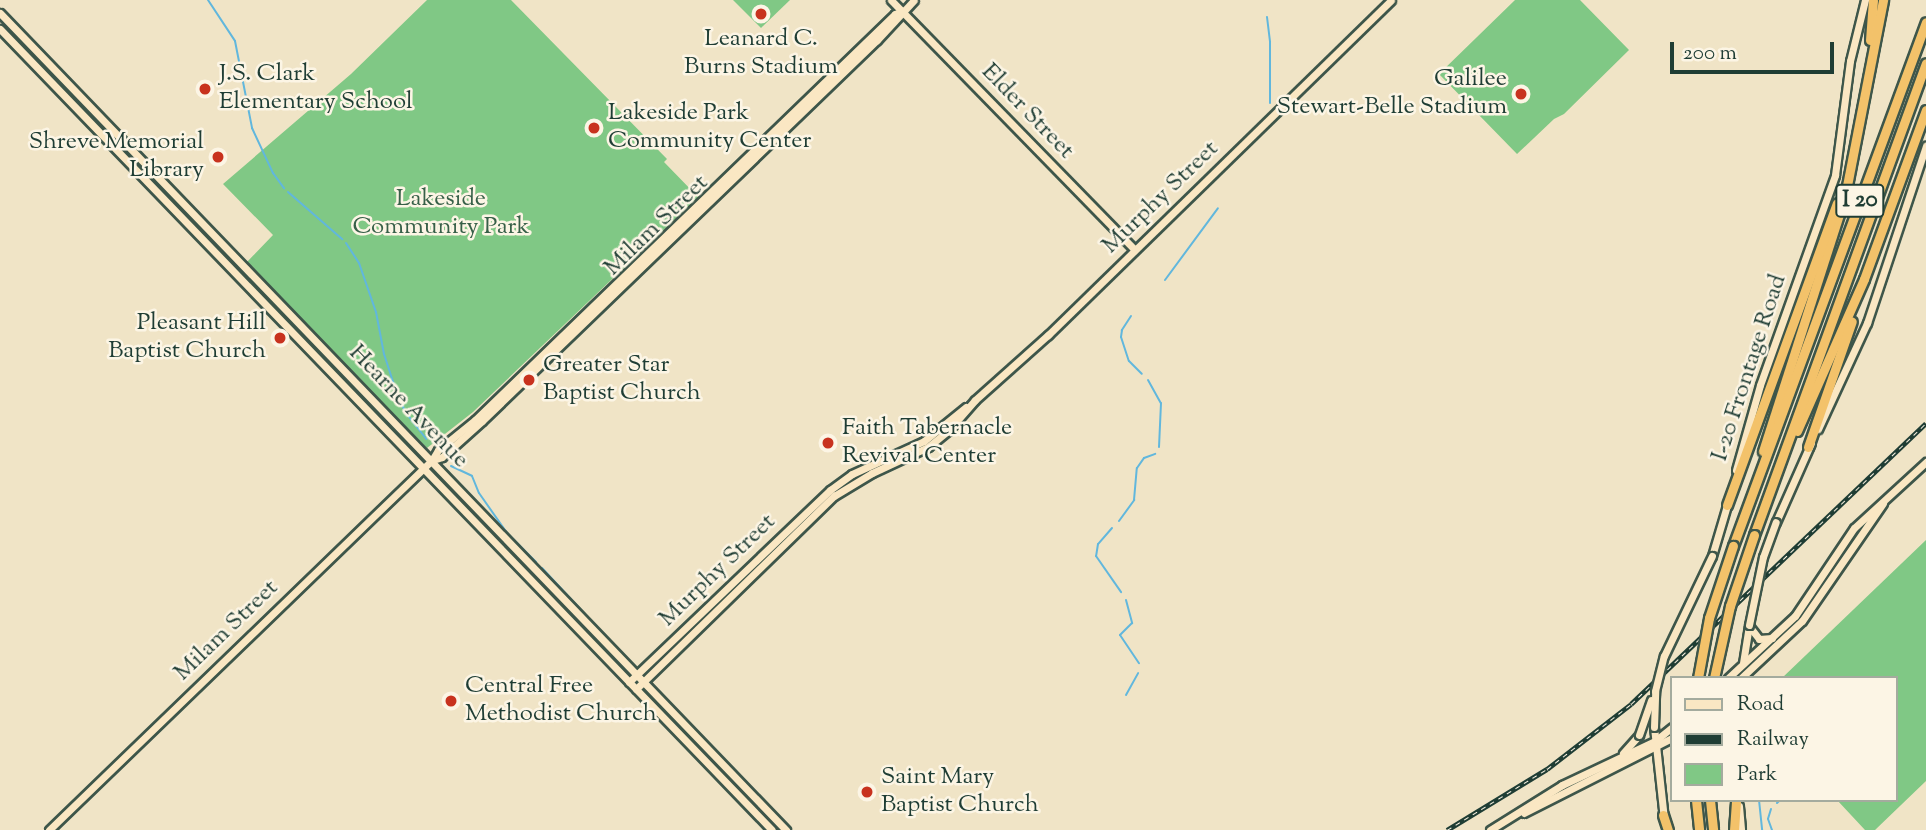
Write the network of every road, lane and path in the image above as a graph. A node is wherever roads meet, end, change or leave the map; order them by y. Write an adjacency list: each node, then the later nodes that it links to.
1 (891, 0): 7 (main road, Elder Street)
2 (914, 0): 7 (main road, Milam Street)
3 (1391, 0): 16 (main road, Murphy Street)
4 (1864, 0): 25 (main road, I-20 Frontage Road)
5 (1873, 0): 12 (highway)
6 (1883, 0): 12 (highway)
7 (902, 11): 16 (main road, Elder Street); 20 (main road, Milam Street)
8 (3, 16): 20 (main road, Hearne Avenue)
9 (1926, 22): 26 (highway, I 20)
10 (0, 29): 22 (main road, Hearne Avenue)
11 (1926, 63): 23 (highway, I 20)
12 (1868, 66): 14 (highway)
13 (1926, 110): 17 (highway)
14 (1856, 137): 25 (highway); 26 (highway)
15 (1926, 146): 19 (main road)
16 (1135, 250): 18 (main road, Murphy Street)
17 (1864, 279): 19 (highway); 23 (highway)
18 (975, 400): 30 (main road, Murphy Street); 38 (main road, Murphy Street)
19 (1808, 447): 27 (main road, bridge)
20 (432, 460): 22 (main road, Milam Street); 30 (main road, Hearne Avenue)
21 (1926, 462): 24 (main road)
22 (424, 467): 37 (main road, Hearne Avenue); 52 (main road, Milam Street)
23 (1768, 496): 32 (highway, I 20, bridge)
24 (1884, 503): 28 (main road); 35 (main road)
25 (1727, 505): 36 (main road, I-20 Frontage Road, bridge)
26 (1741, 526): 31 (highway, I 20, bridge)
27 (1749, 625): 28 (main road); 29 (main road)
28 (1773, 638): 29 (main road)
29 (1743, 664): 33 (main road); 34 (main road)
30 (637, 675): 37 (main road, Murphy Street); 38 (main road, Hearne Avenue)
31 (1698, 676)
32 (1714, 676)
33 (1730, 676)
34 (1744, 676)
35 (1745, 676)
36 (1658, 679): 42 (main road, I-20 Frontage Road, bridge); 44 (main road, bridge)
37 (629, 682): 39 (main road, Hearne Avenue)
38 (643, 682): 39 (main road, Murphy Street); 54 (main road, Hearne Avenue)
39 (636, 689): 53 (main road, Hearne Avenue)
40 (1671, 728): 42 (main road)
41 (1671, 738): 42 (main road)
42 (1655, 745): 43 (main road); 44 (main road); 45 (main road, I-20 Frontage Road)
43 (1629, 762): 45 (main road); 51 (main road)
44 (1592, 770): 51 (main road)
45 (1657, 775): 50 (main road, I-20 Frontage Road)
46 (1696, 802): 57 (highway)
47 (1710, 802): 58 (highway)
48 (1737, 802): 59 (highway)
49 (1737, 802): 60 (main road)
50 (1663, 815): 56 (highway)
51 (1501, 823): 55 (main road)
52 (49, 830)
53 (772, 830)
54 (786, 830)
55 (1490, 830)
56 (1667, 830)
57 (1699, 830)
58 (1713, 830)
59 (1734, 830)
60 (1741, 830)

